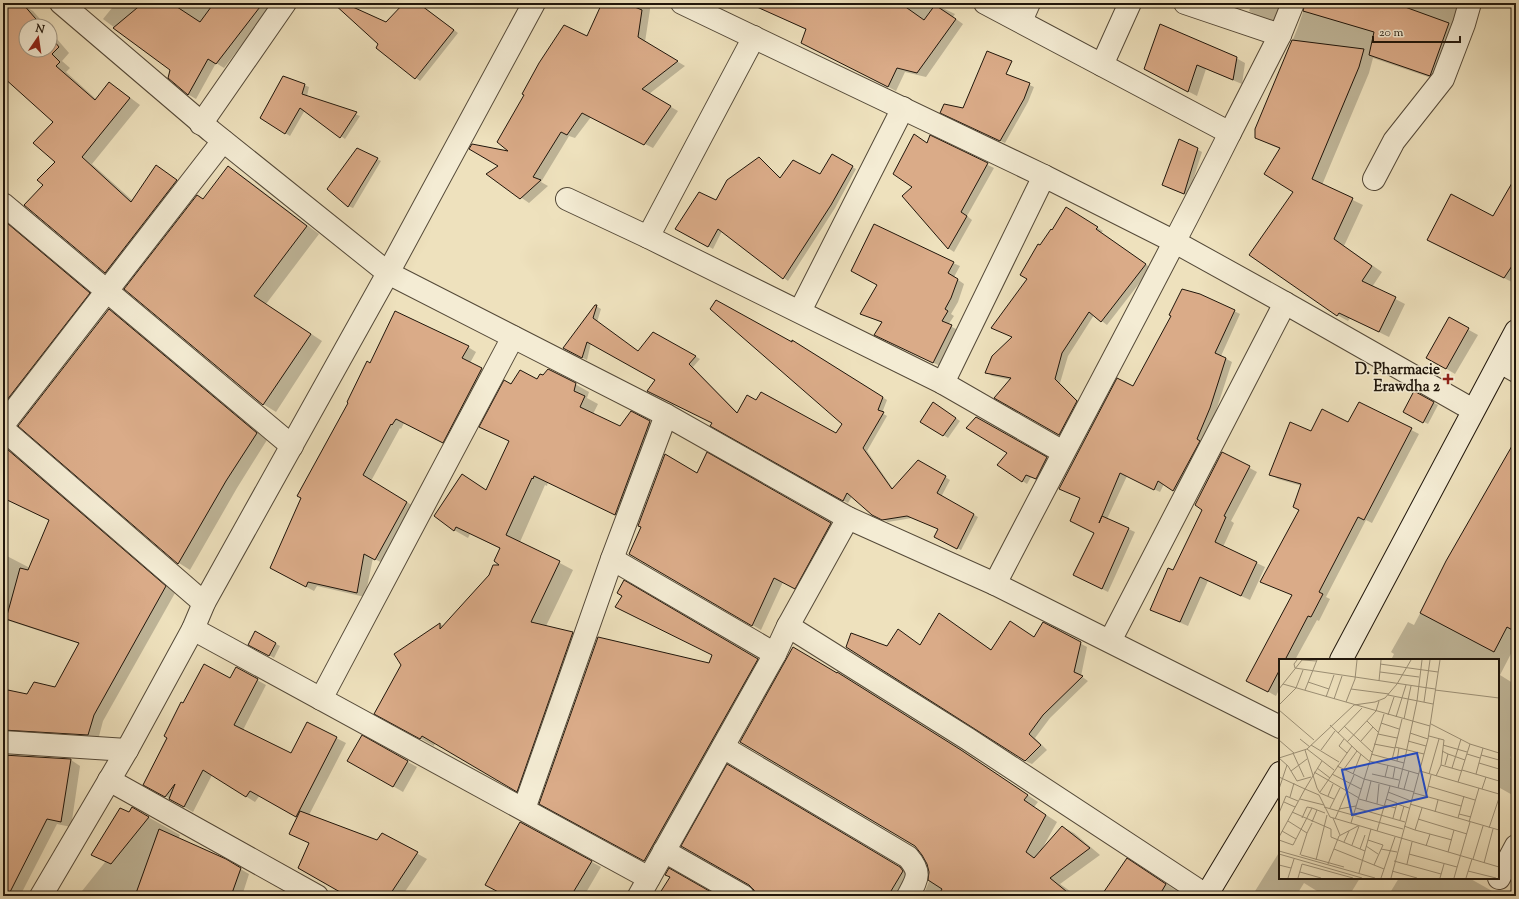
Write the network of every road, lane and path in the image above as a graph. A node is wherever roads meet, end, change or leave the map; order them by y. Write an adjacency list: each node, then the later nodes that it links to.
1 (61, 3): 15 (street)
2 (286, 3): 15 (street)
3 (534, 3): 24 (street)
4 (682, 3): 12 (street)
5 (985, 3): 10 (street)
6 (1130, 3): 13 (street)
7 (1185, 3): 11 (street)
8 (1293, 3): 11 (street)
9 (1470, 3): 19 (street)
10 (1025, 12): 13 (street)
11 (1280, 35): 16 (street)
12 (754, 37): 14 (street); 22 (street)
13 (1102, 65): 16 (street)
14 (903, 108): 18 (street); 27 (street)
15 (201, 124): 17 (street)
16 (1230, 133): 23 (street)
17 (222, 141): 24 (street); 25 (street)
18 (1044, 176): 23 (street); 31 (street)
19 (1374, 178)
20 (567, 199): 22 (street)
21 (3, 204): 25 (street)
22 (648, 237): 27 (street)
23 (1175, 242): 26 (street); 37 (street)
24 (388, 273): 29 (street); 36 (street)
25 (106, 291): 34 (street); 36 (street)
26 (1285, 303): 32 (street); 44 (street)
27 (800, 311): 31 (street)
28 (1516, 331): 30 (street)
29 (513, 337): 33 (street); 47 (street)
30 (1508, 366): 32 (street)
31 (943, 383): 37 (street)
32 (1473, 410): 46 (street)
33 (666, 415): 38 (street); 39 (street)
34 (3, 425)
35 (3, 429): 41 (street)
36 (292, 446): 41 (street)
37 (1063, 452): 40 (street)
38 (848, 518): 40 (street); 42 (street)
39 (612, 559): 45 (street); 54 (street)
40 (995, 584): 44 (street)
41 (204, 603): 43 (street)
42 (788, 626): 45 (street); 63 (street)
43 (193, 629): 47 (street); 51 (street)
44 (1110, 641): 48 (street)
45 (775, 654): 50 (street)
46 (1342, 659)
47 (321, 699): 54 (street)
48 (1279, 726)
49 (3, 742): 51 (street)
50 (723, 747): 56 (street); 59 (street)
51 (127, 750): 53 (street)
52 (1279, 775): 63 (street)
53 (109, 780): 60 (street); 61 (street)
54 (524, 809): 58 (street)
55 (1516, 846): 57 (street)
56 (664, 852): 58 (street); 62 (street)
57 (1504, 880)
58 (644, 887)
59 (911, 895)
60 (41, 896)
61 (317, 896)
62 (743, 896)
63 (1207, 896)

